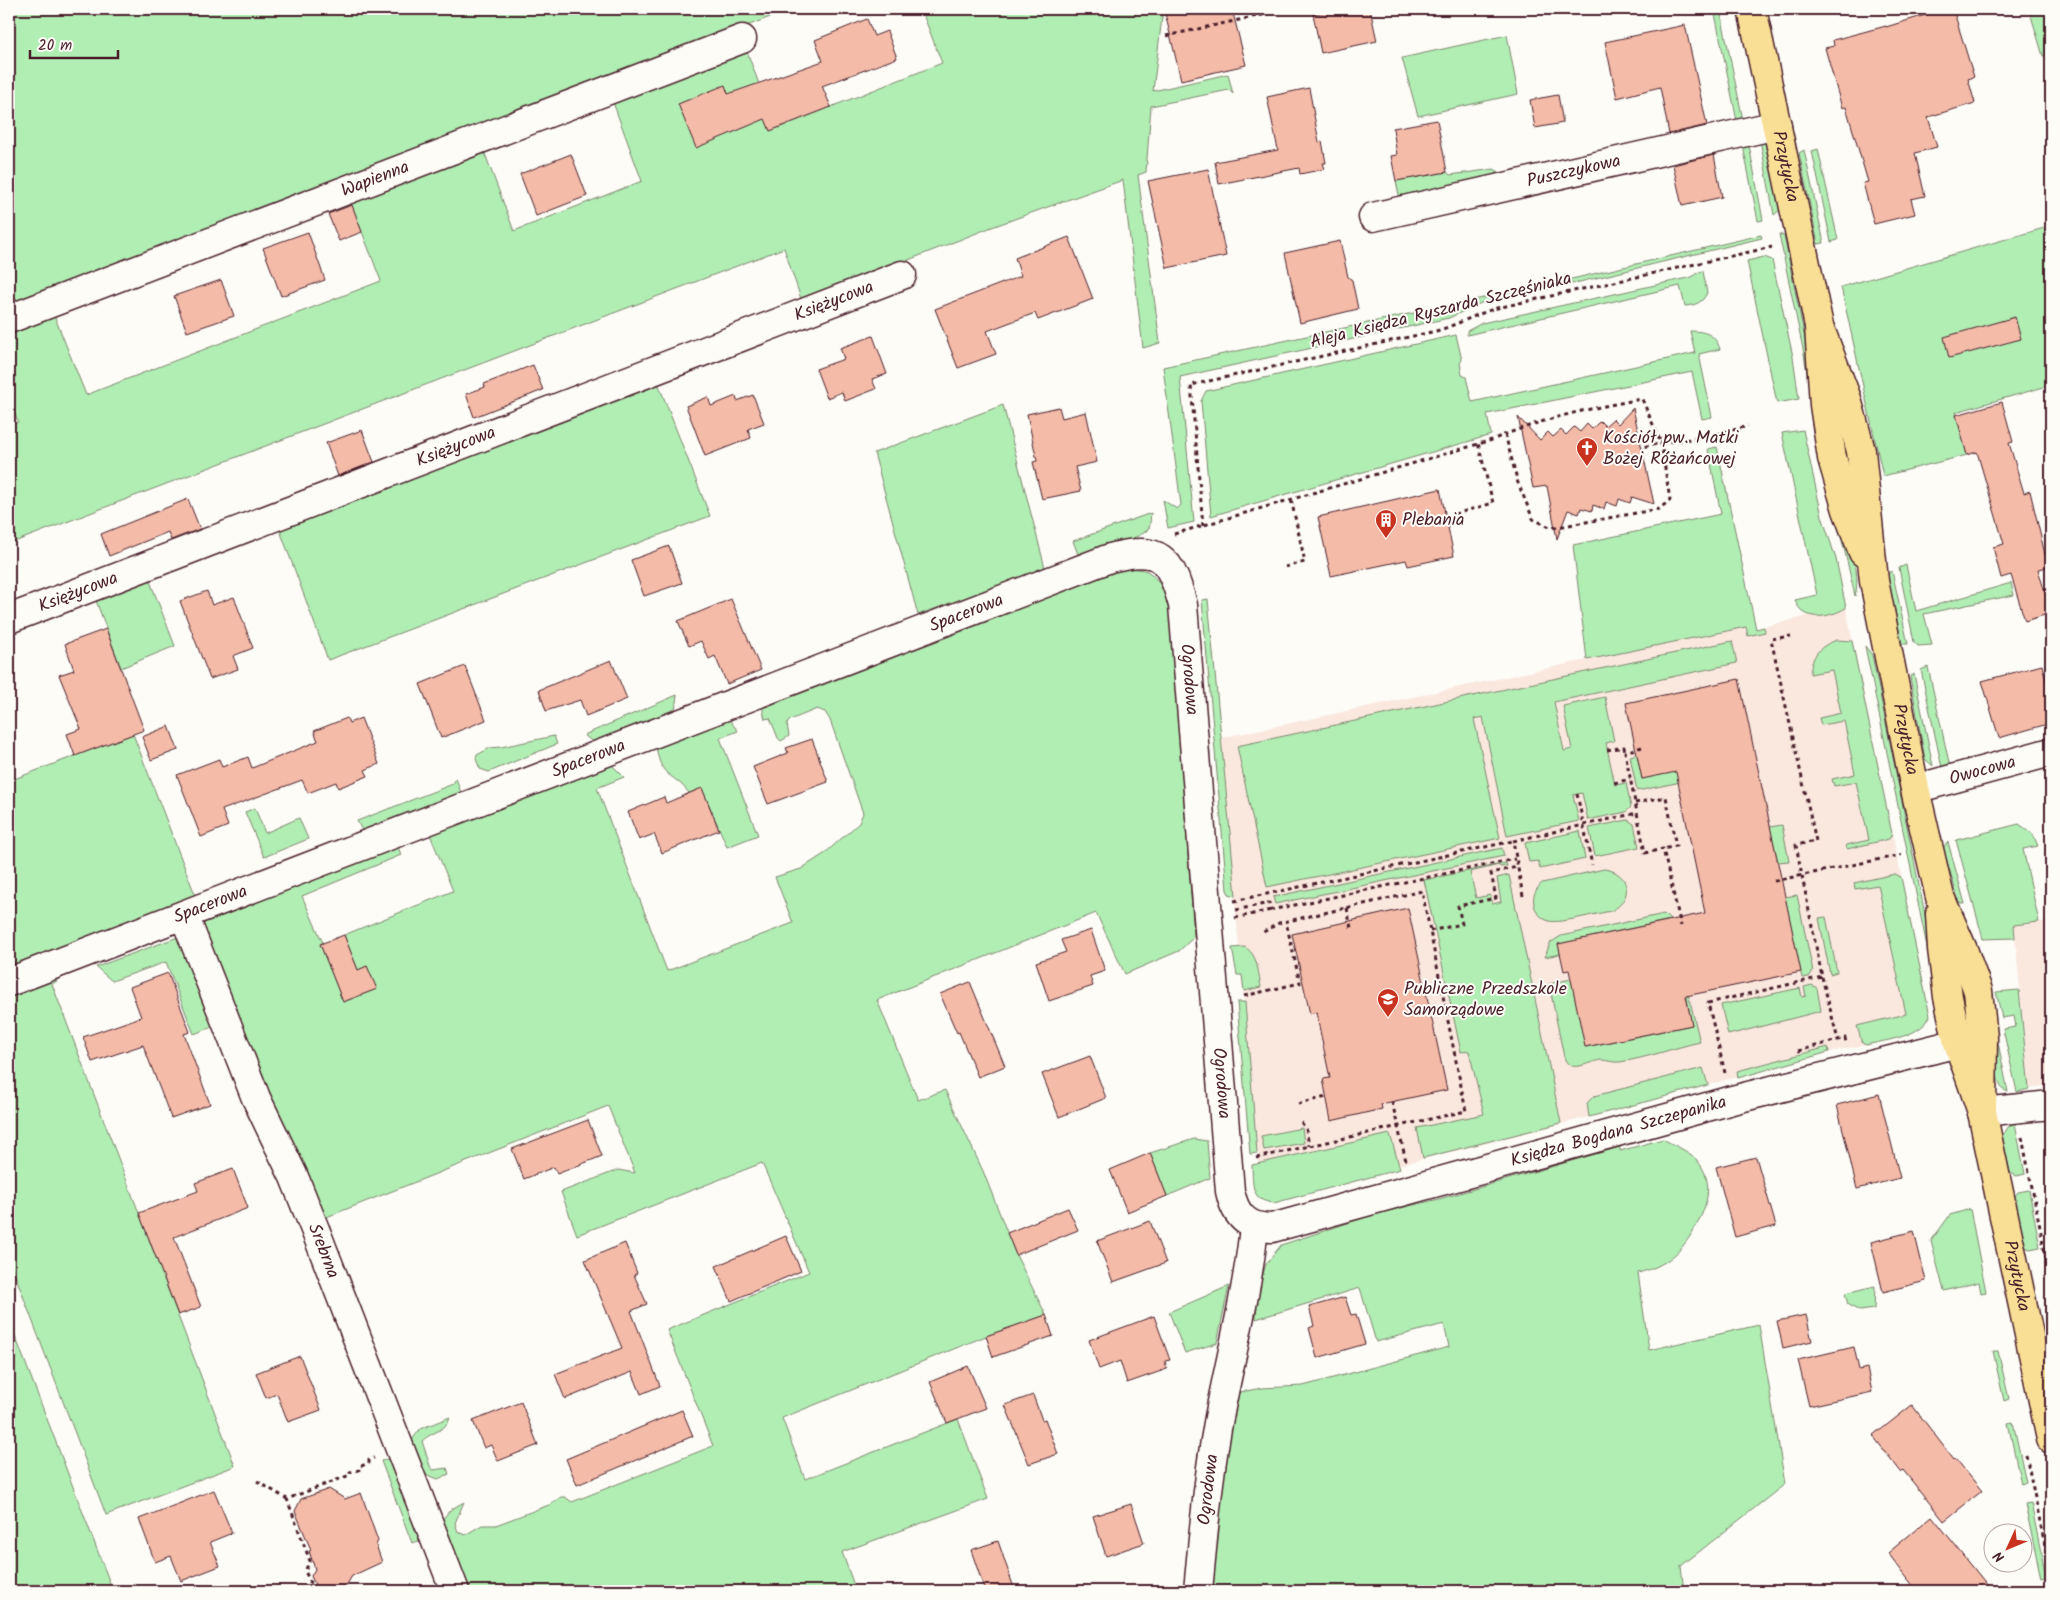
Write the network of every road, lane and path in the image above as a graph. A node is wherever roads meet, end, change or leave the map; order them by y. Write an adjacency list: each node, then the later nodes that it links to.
1 (1289, 9): 3 (path)
2 (1752, 9): 5 (main road, Przytycka)
3 (1166, 36)
4 (742, 39): 9 (street, Wapienna)
5 (1777, 124): 6 (street, Puszczykowa); 30 (main road, Przytycka)
6 (1373, 217)
7 (1776, 246): 17 (path, Aleja Księdza Ryszarda Szczęśniaka)
8 (902, 275): 22 (street, Księżycowa)
9 (9, 319)
10 (1748, 426): 12 (path)
11 (1505, 434): 12 (path); 12 (path); 13 (path)
12 (1661, 443): 14 (path)
13 (1478, 444): 15 (path); 16 (path)
14 (1642, 447)
15 (1291, 500): 17 (path); 21 (path)
16 (1455, 514)
17 (1204, 526): 19 (path)
18 (1169, 534): 19 (path)
19 (1174, 534): 20 (path)
20 (1173, 553): 48 (street, Spacerowa); 71 (street, Ogrodowa)
21 (1285, 567)
22 (9, 619)
23 (1791, 636): 41 (path)
24 (1642, 748): 26 (path)
25 (1607, 750): 26 (path)
26 (1625, 752): 28 (path)
27 (2051, 752): 30 (street, Owocowa)
28 (1630, 779): 29 (path); 32 (path)
29 (1614, 783)
30 (1915, 789): 59 (main road, Przytycka)
31 (1577, 794): 34 (path)
32 (1635, 803): 33 (path); 36 (path)
33 (1637, 813): 34 (path); 36 (path)
34 (1583, 826): 35 (path); 39 (path)
35 (1512, 842): 38 (path); 44 (path)
36 (1663, 849): 51 (path)
37 (1902, 855): 41 (path)
38 (1516, 859): 40 (path); 47 (path)
39 (1592, 865)
40 (1517, 868): 43 (path); 53 (path)
41 (1802, 875): 42 (path); 55 (path)
42 (1774, 881)
43 (1523, 896)
44 (1225, 903)
45 (1347, 908): 50 (path); 52 (path); 53 (path)
46 (1234, 910): 47 (path)
47 (1271, 910): 49 (path)
48 (184, 915): 56 (street, Spacerowa); 78 (street, Srebrna)
49 (1226, 920)
50 (1286, 922): 54 (path); 57 (path)
51 (1681, 926)
52 (1351, 928)
53 (1430, 931): 67 (path)
54 (1260, 934)
55 (1822, 977): 58 (path); 60 (path)
56 (9, 982)
57 (1239, 997)
58 (1838, 1040)
59 (1971, 1040): 65 (main road, Przytycka); 71 (street, Księdza Bogdana Szczepanika)
60 (1726, 1079)
61 (1326, 1097): 63 (path)
62 (1392, 1102): 67 (path)
63 (1298, 1104)
64 (2051, 1105): 65 (street)
65 (1982, 1112): 72 (main road, Przytycka)
66 (1302, 1122): 68 (path)
67 (1398, 1127): 68 (path); 70 (path)
68 (1310, 1146): 69 (path)
69 (1252, 1159)
70 (1407, 1163)
71 (1254, 1227): 79 (street, Ogrodowa)
72 (2048, 1410): 73 (main road, Przytycka)
73 (2051, 1440)
74 (382, 1455): 76 (path)
75 (257, 1481): 76 (path)
76 (287, 1499): 77 (path)
77 (314, 1591)
78 (455, 1591)
79 (1198, 1591)

